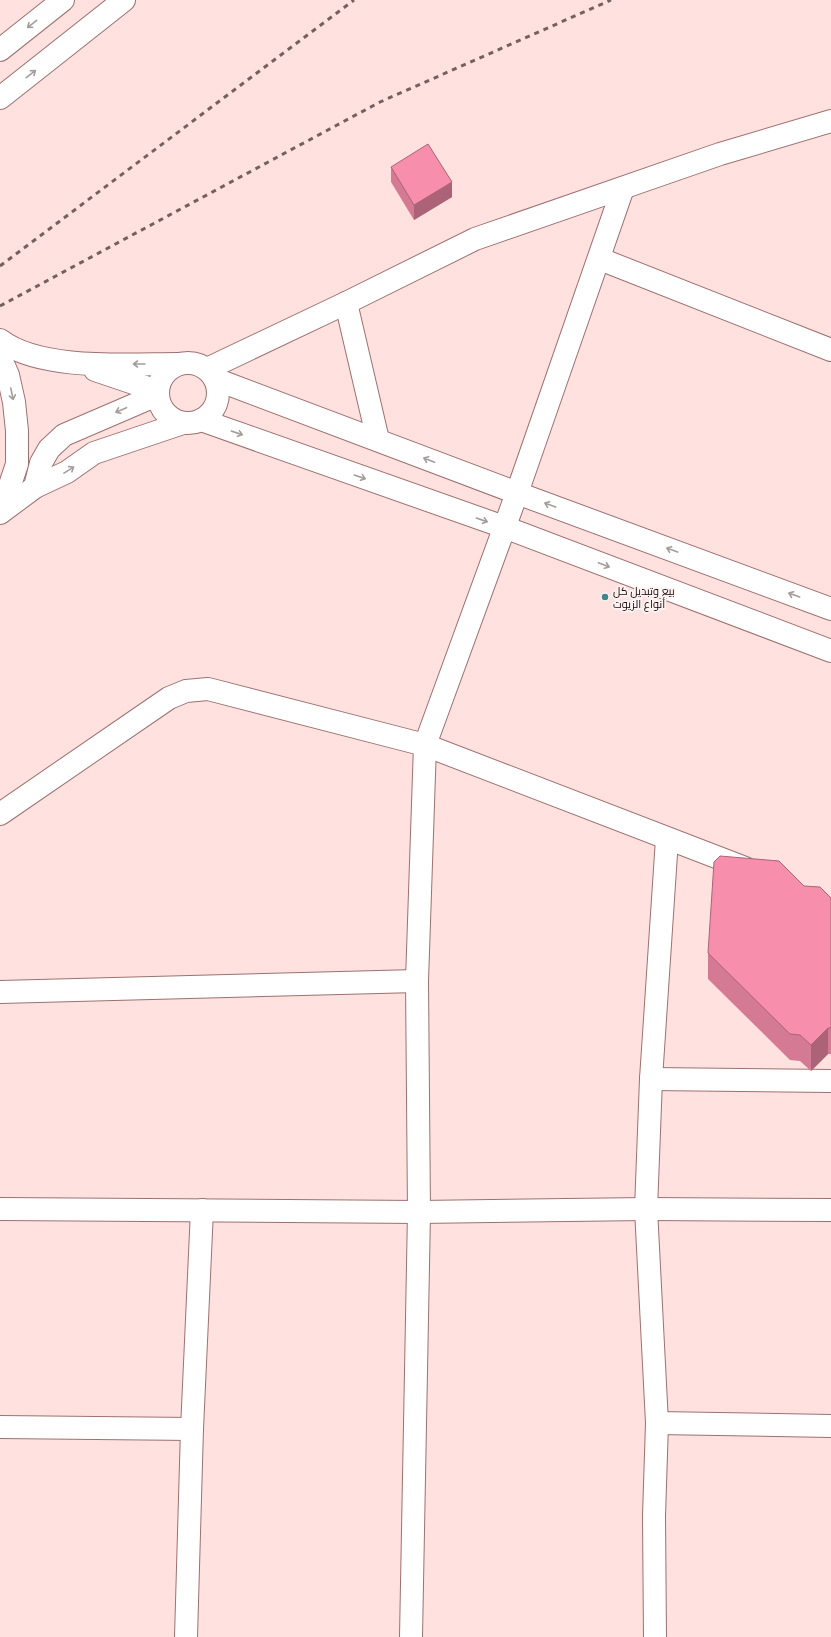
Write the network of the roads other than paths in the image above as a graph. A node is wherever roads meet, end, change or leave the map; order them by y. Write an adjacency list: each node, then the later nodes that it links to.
1 (63, 0): 3 (street, one-way to 3)
2 (124, 0): 4 (street, one-way to 2)
3 (0, 50)
4 (0, 98)
5 (831, 121): 6 (street)
6 (624, 188): 7 (street); 8 (street)
7 (600, 259): 10 (street); 19 (street)
8 (346, 303): 14 (street); 17 (street)
9 (0, 340): 12 (street)
10 (831, 350)
11 (0, 357): 20 (street, one-way to 20)
12 (77, 364): 13 (street, one-way to 12); 15 (street)
13 (178, 364): 14 (street); 15 (street)
14 (211, 374): 16 (street); 17 (street)
15 (157, 393): 16 (street); 18 (street, one-way to 18)
16 (192, 422): 18 (street, one-way to 16); 21 (street, one-way to 21)
17 (378, 440): 19 (street, one-way to 17)
18 (35, 487): 20 (street)
19 (517, 493): 21 (street); 22 (street, one-way to 19)
20 (1, 512)
21 (504, 527): 23 (street, one-way to 23); 24 (street)
22 (831, 609)
23 (831, 651)
24 (425, 745): 25 (street); 26 (street); 28 (street)
25 (0, 814)
26 (667, 839): 27 (street); 30 (street)
27 (764, 875)
28 (417, 981): 29 (street); 36 (street)
29 (0, 992)
30 (651, 1078): 31 (street); 33 (street)
31 (831, 1081)
32 (0, 1209): 34 (street)
33 (646, 1209): 35 (street); 36 (street); 37 (street)
34 (202, 1210): 36 (street); 40 (street)
35 (831, 1210)
36 (419, 1212): 42 (street)
37 (656, 1424): 38 (street); 43 (street)
38 (831, 1426)
39 (0, 1427): 40 (street)
40 (192, 1429): 41 (street)
41 (186, 1637)
42 (411, 1637)
43 (655, 1637)

